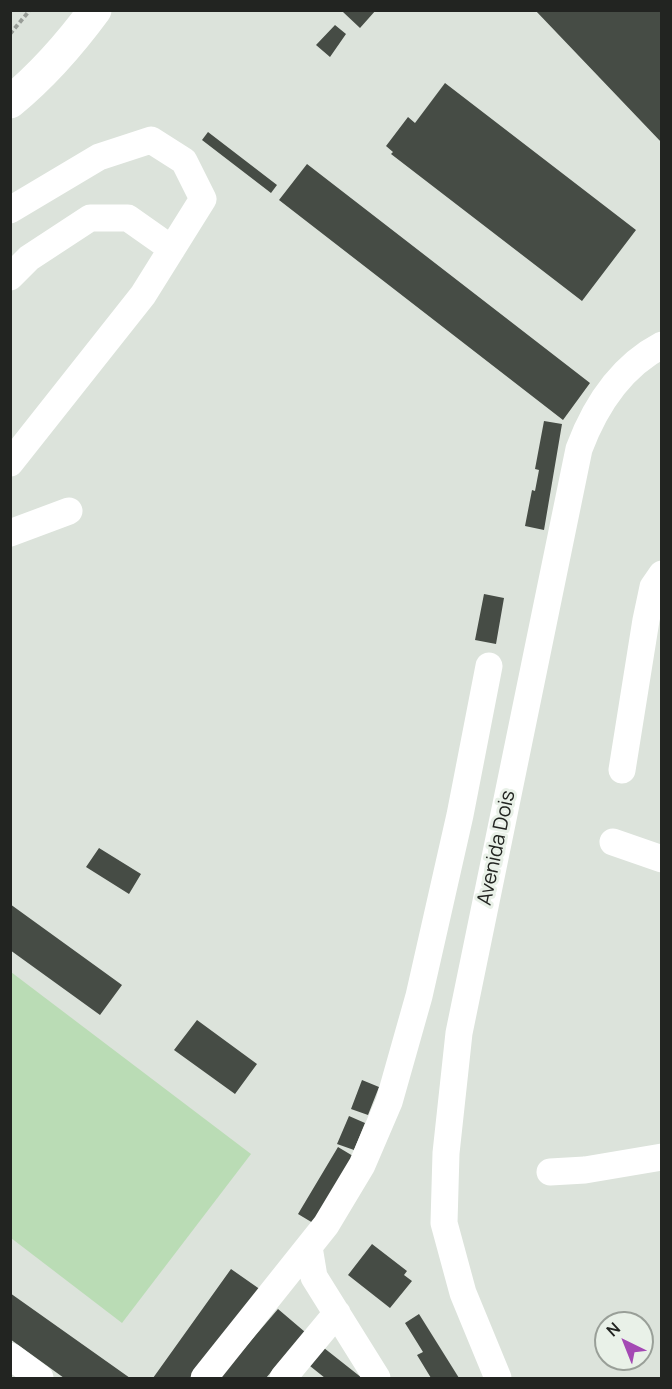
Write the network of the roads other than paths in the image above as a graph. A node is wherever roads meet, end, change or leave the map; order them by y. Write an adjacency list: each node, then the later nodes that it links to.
1 (95, 10): 2 (highway)
2 (10, 102)
3 (10, 210): 4 (street)
4 (172, 249): 5 (street); 7 (street)
5 (10, 277)
6 (662, 345): 24 (street, Avenida Dois)
7 (11, 463)
8 (69, 511): 9 (street)
9 (10, 533)
10 (662, 574): 12 (street)
11 (489, 666): 17 (street)
12 (622, 770)
13 (613, 842): 14 (street)
14 (662, 859)
15 (662, 1157): 16 (street)
16 (550, 1172)
17 (309, 1247): 18 (street); 21 (street)
18 (337, 1313): 22 (street); 23 (street)
19 (10, 1356): 20 (street)
20 (40, 1378)
21 (204, 1378)
22 (283, 1378)
23 (377, 1378)
24 (498, 1378)

